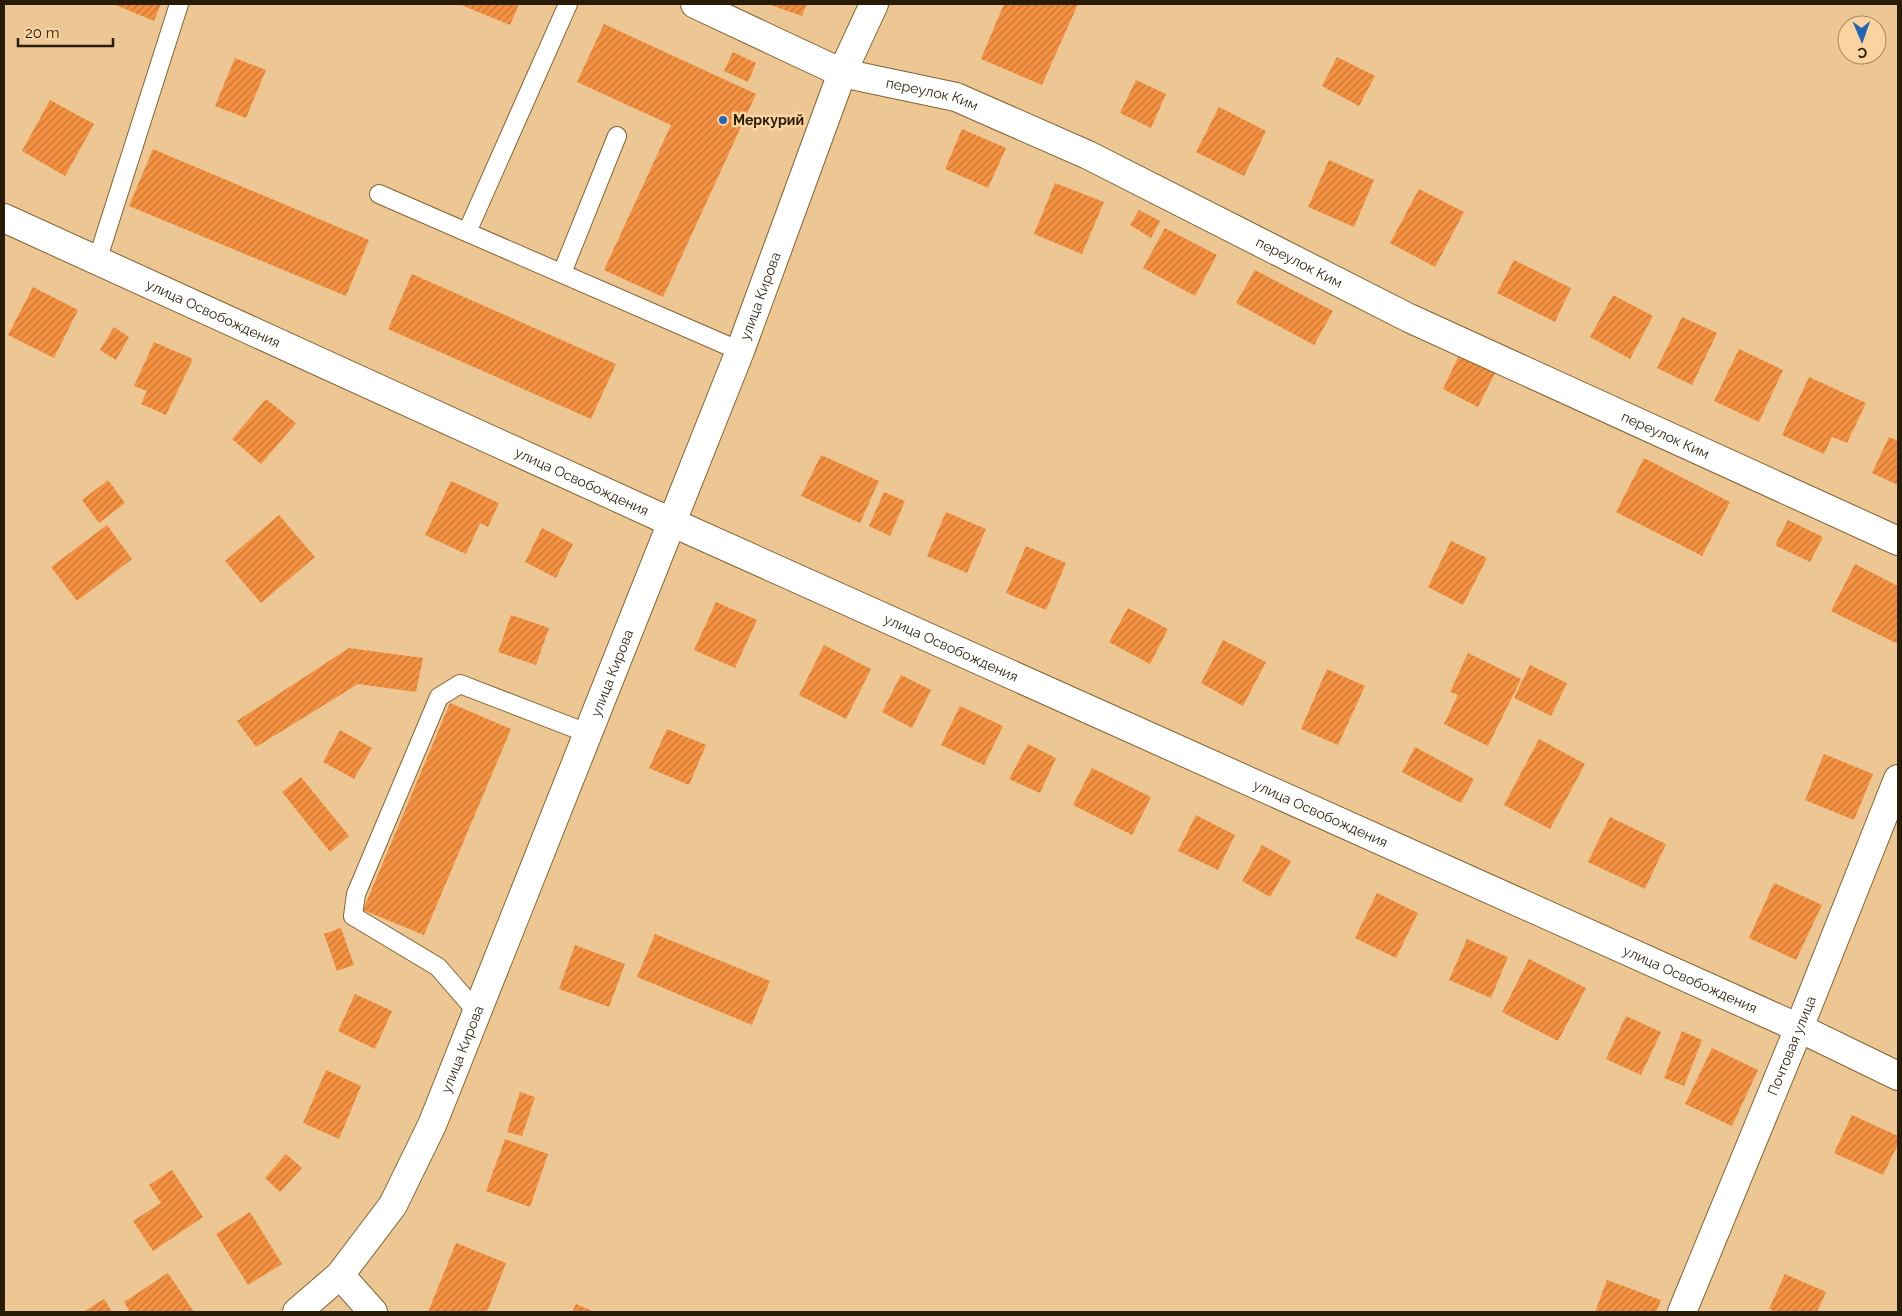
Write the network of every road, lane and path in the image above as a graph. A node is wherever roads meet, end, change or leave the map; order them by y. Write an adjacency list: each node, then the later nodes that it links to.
1 (179, 4): 10 (lane)
2 (568, 4): 9 (lane)
3 (695, 4): 5 (street, переулок Ким)
4 (874, 4): 5 (street, улица Кирова)
5 (842, 73): 12 (street, улица Кирова); 14 (street, переулок Ким)
6 (617, 136): 11 (lane)
7 (379, 194): 9 (lane)
8 (4, 218): 10 (street, улица Освобождения)
9 (467, 232): 11 (lane)
10 (97, 261): 13 (street, улица Освобождения)
11 (562, 273): 12 (lane)
12 (740, 351): 13 (street, улица Кирова)
13 (671, 522): 15 (street, улица Кирова); 18 (street, улица Освобождения)
14 (1898, 540)
15 (587, 733): 17 (street, улица Кирова); 17 (lane)
16 (1898, 779): 18 (street, Почтовая улица)
17 (477, 1012): 20 (street, улица Кирова)
18 (1799, 1028): 19 (street, улица Освобождения); 23 (street, Почтовая улица)
19 (1898, 1076)
20 (340, 1275): 21 (street, улица Кирова); 22 (street)
21 (297, 1312)
22 (373, 1312)
23 (1682, 1312)

